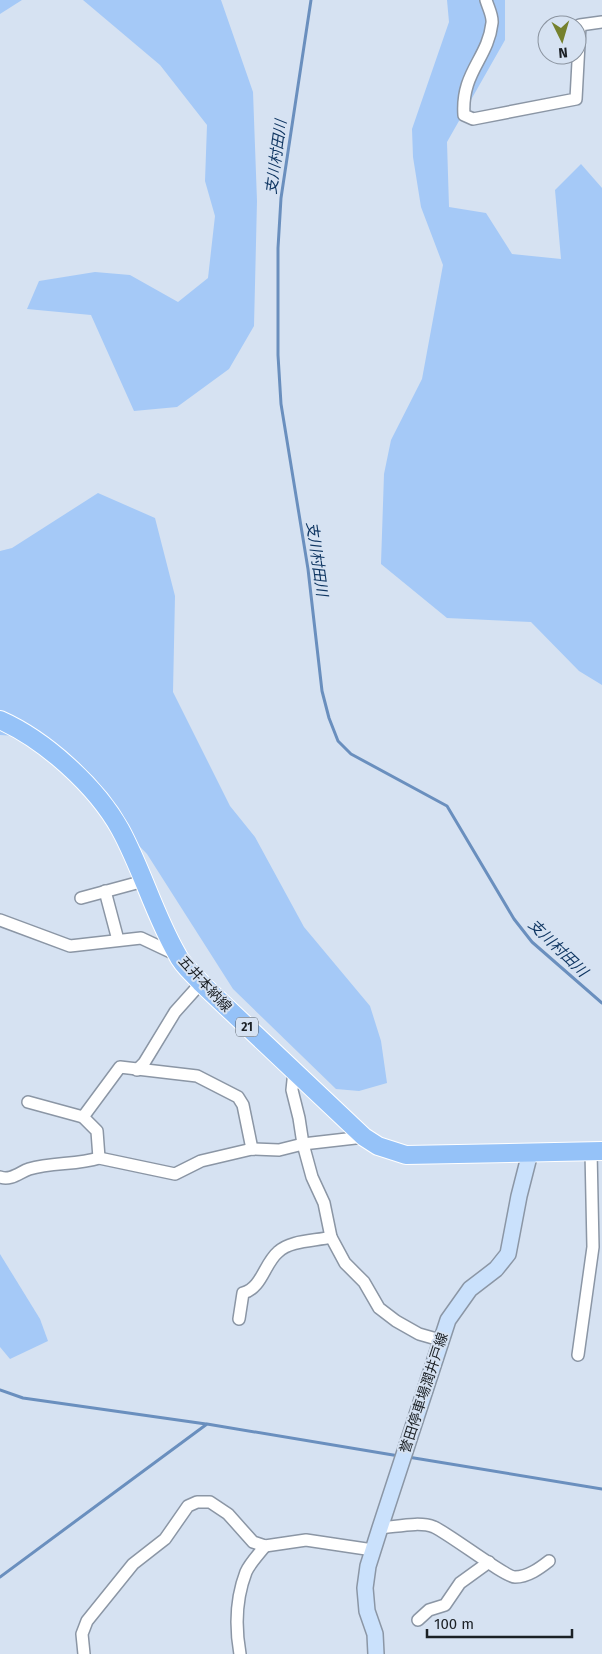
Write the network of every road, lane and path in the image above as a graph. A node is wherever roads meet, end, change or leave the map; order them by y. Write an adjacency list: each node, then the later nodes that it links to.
1 (486, 0): 2 (street)
2 (602, 22)
3 (0, 720): 4 (main road, 五井本納線 / 21)
4 (144, 881): 5 (street); 9 (main road, 五井本納線 / 21)
5 (104, 891): 6 (street); 8 (street)
6 (81, 898)
7 (0, 920): 8 (street)
8 (118, 940): 9 (street)
9 (177, 955): 10 (main road, 五井本納線 / 21)
10 (201, 983): 11 (street); 12 (main road, 五井本納線 / 21)
11 (137, 1070): 14 (street); 17 (street)
12 (294, 1072): 15 (main road, 五井本納線 / 21); 16 (street)
13 (28, 1102): 14 (street)
14 (83, 1117): 20 (street)
15 (364, 1137): 16 (street); 19 (main road, 五井本納線 / 21)
16 (302, 1144): 17 (street); 22 (street)
17 (252, 1149): 20 (street)
18 (596, 1151): 19 (main road, 五井本納線 / 21); 25 (street)
19 (530, 1153): 24 (main road, 誉田停車場潤井戸線)
20 (100, 1158): 21 (street)
21 (0, 1177)
22 (331, 1237): 23 (street); 24 (street)
23 (238, 1319)
24 (440, 1340): 26 (main road, 誉田停車場潤井戸線)
25 (578, 1355)
26 (380, 1528): 28 (main road, 誉田停車場潤井戸線); 30 (street)
27 (266, 1546): 28 (street); 32 (street); 33 (street)
28 (374, 1550): 34 (main road, 誉田停車場潤井戸線)
29 (549, 1561): 30 (street)
30 (489, 1562): 31 (street)
31 (418, 1620)
32 (84, 1654)
33 (240, 1654)
34 (376, 1654)

